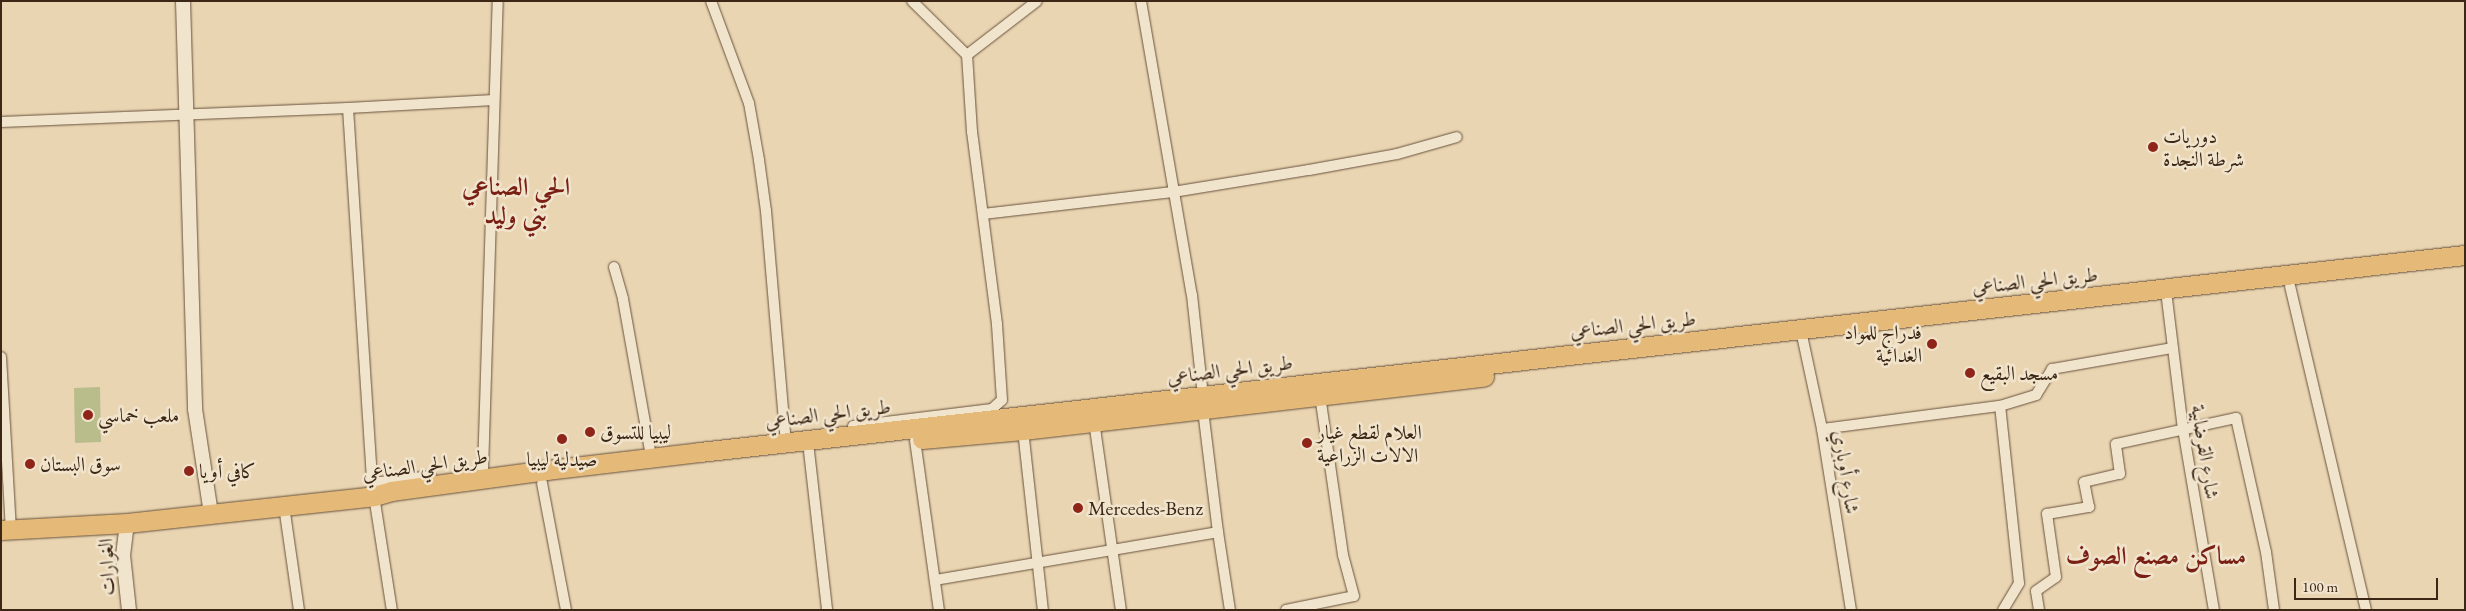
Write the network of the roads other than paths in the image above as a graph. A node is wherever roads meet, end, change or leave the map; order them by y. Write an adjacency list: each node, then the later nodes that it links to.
1 (183, 1): 10 (street)
2 (498, 1): 8 (street)
3 (711, 1): 33 (street)
4 (912, 1): 7 (street)
5 (1037, 1): 7 (street)
6 (1141, 1): 13 (street)
7 (967, 55): 14 (street)
8 (494, 100): 9 (street); 37 (street)
9 (348, 108): 10 (street); 39 (street)
10 (186, 114): 11 (street); 41 (street)
11 (1, 122)
12 (1457, 137): 13 (street)
13 (1173, 192): 14 (street); 26 (street)
14 (983, 214): 24 (street)
15 (2465, 255): 26 (highway, طريق الحي الصناعي)
16 (2465, 266): 18 (highway)
17 (614, 267): 35 (street)
18 (2290, 286): 19 (highway); 65 (street)
19 (2167, 299): 20 (highway); 21 (street, شارع القرضابية)
20 (1803, 340): 25 (highway); 30 (street, شارع أوباري)
21 (2172, 348): 27 (street); 31 (street, شارع القرضابية)
22 (1, 357): 23 (street)
23 (2, 387): 43 (street)
24 (1003, 396): 28 (street); 33 (street)
25 (1320, 396): 26 (highway); 60 (street)
26 (1204, 403): 28 (highway, طريق الحي الصناعي); 29 (highway); 44 (street)
27 (2000, 406): 30 (street); 48 (street)
28 (1005, 417): 39 (highway, طريق الحي الصناعي)
29 (1094, 421): 32 (highway); 45 (street)
30 (1822, 429): 61 (street, شارع أوباري)
31 (2183, 429): 49 (street); 50 (street); 64 (street, شارع القرضابية)
32 (1023, 430): 34 (highway); 46 (street)
33 (785, 434): 35 (street)
34 (915, 440): 36 (highway); 47 (street)
35 (650, 450): 37 (street)
36 (809, 451): 38 (highway); 55 (street)
37 (483, 470): 39 (street)
38 (542, 483): 39 (highway); 54 (street)
39 (373, 489): 40 (highway, طريق الحي الصناعي); 53 (street)
40 (284, 506): 41 (highway, طريق الحي الصناعي); 52 (street)
41 (211, 514): 42 (highway, طريق الحي الصناعي)
42 (128, 523): 43 (highway, طريق الحي الصناعي); 51 (street, الغوارات)
43 (6, 530)
44 (1218, 532): 45 (street); 59 (street)
45 (1112, 550): 46 (street); 58 (street)
46 (1038, 563): 47 (street); 57 (street)
47 (935, 580): 56 (street)
48 (2019, 583): 49 (street); 62 (street)
49 (2036, 591): 63 (street)
50 (2271, 609)
51 (129, 610)
52 (299, 610)
53 (392, 610)
54 (566, 610)
55 (827, 610)
56 (939, 610)
57 (1043, 610)
58 (1121, 610)
59 (1230, 610)
60 (1286, 610)
61 (1851, 610)
62 (2003, 610)
63 (2039, 610)
64 (2214, 610)
65 (2366, 610)

